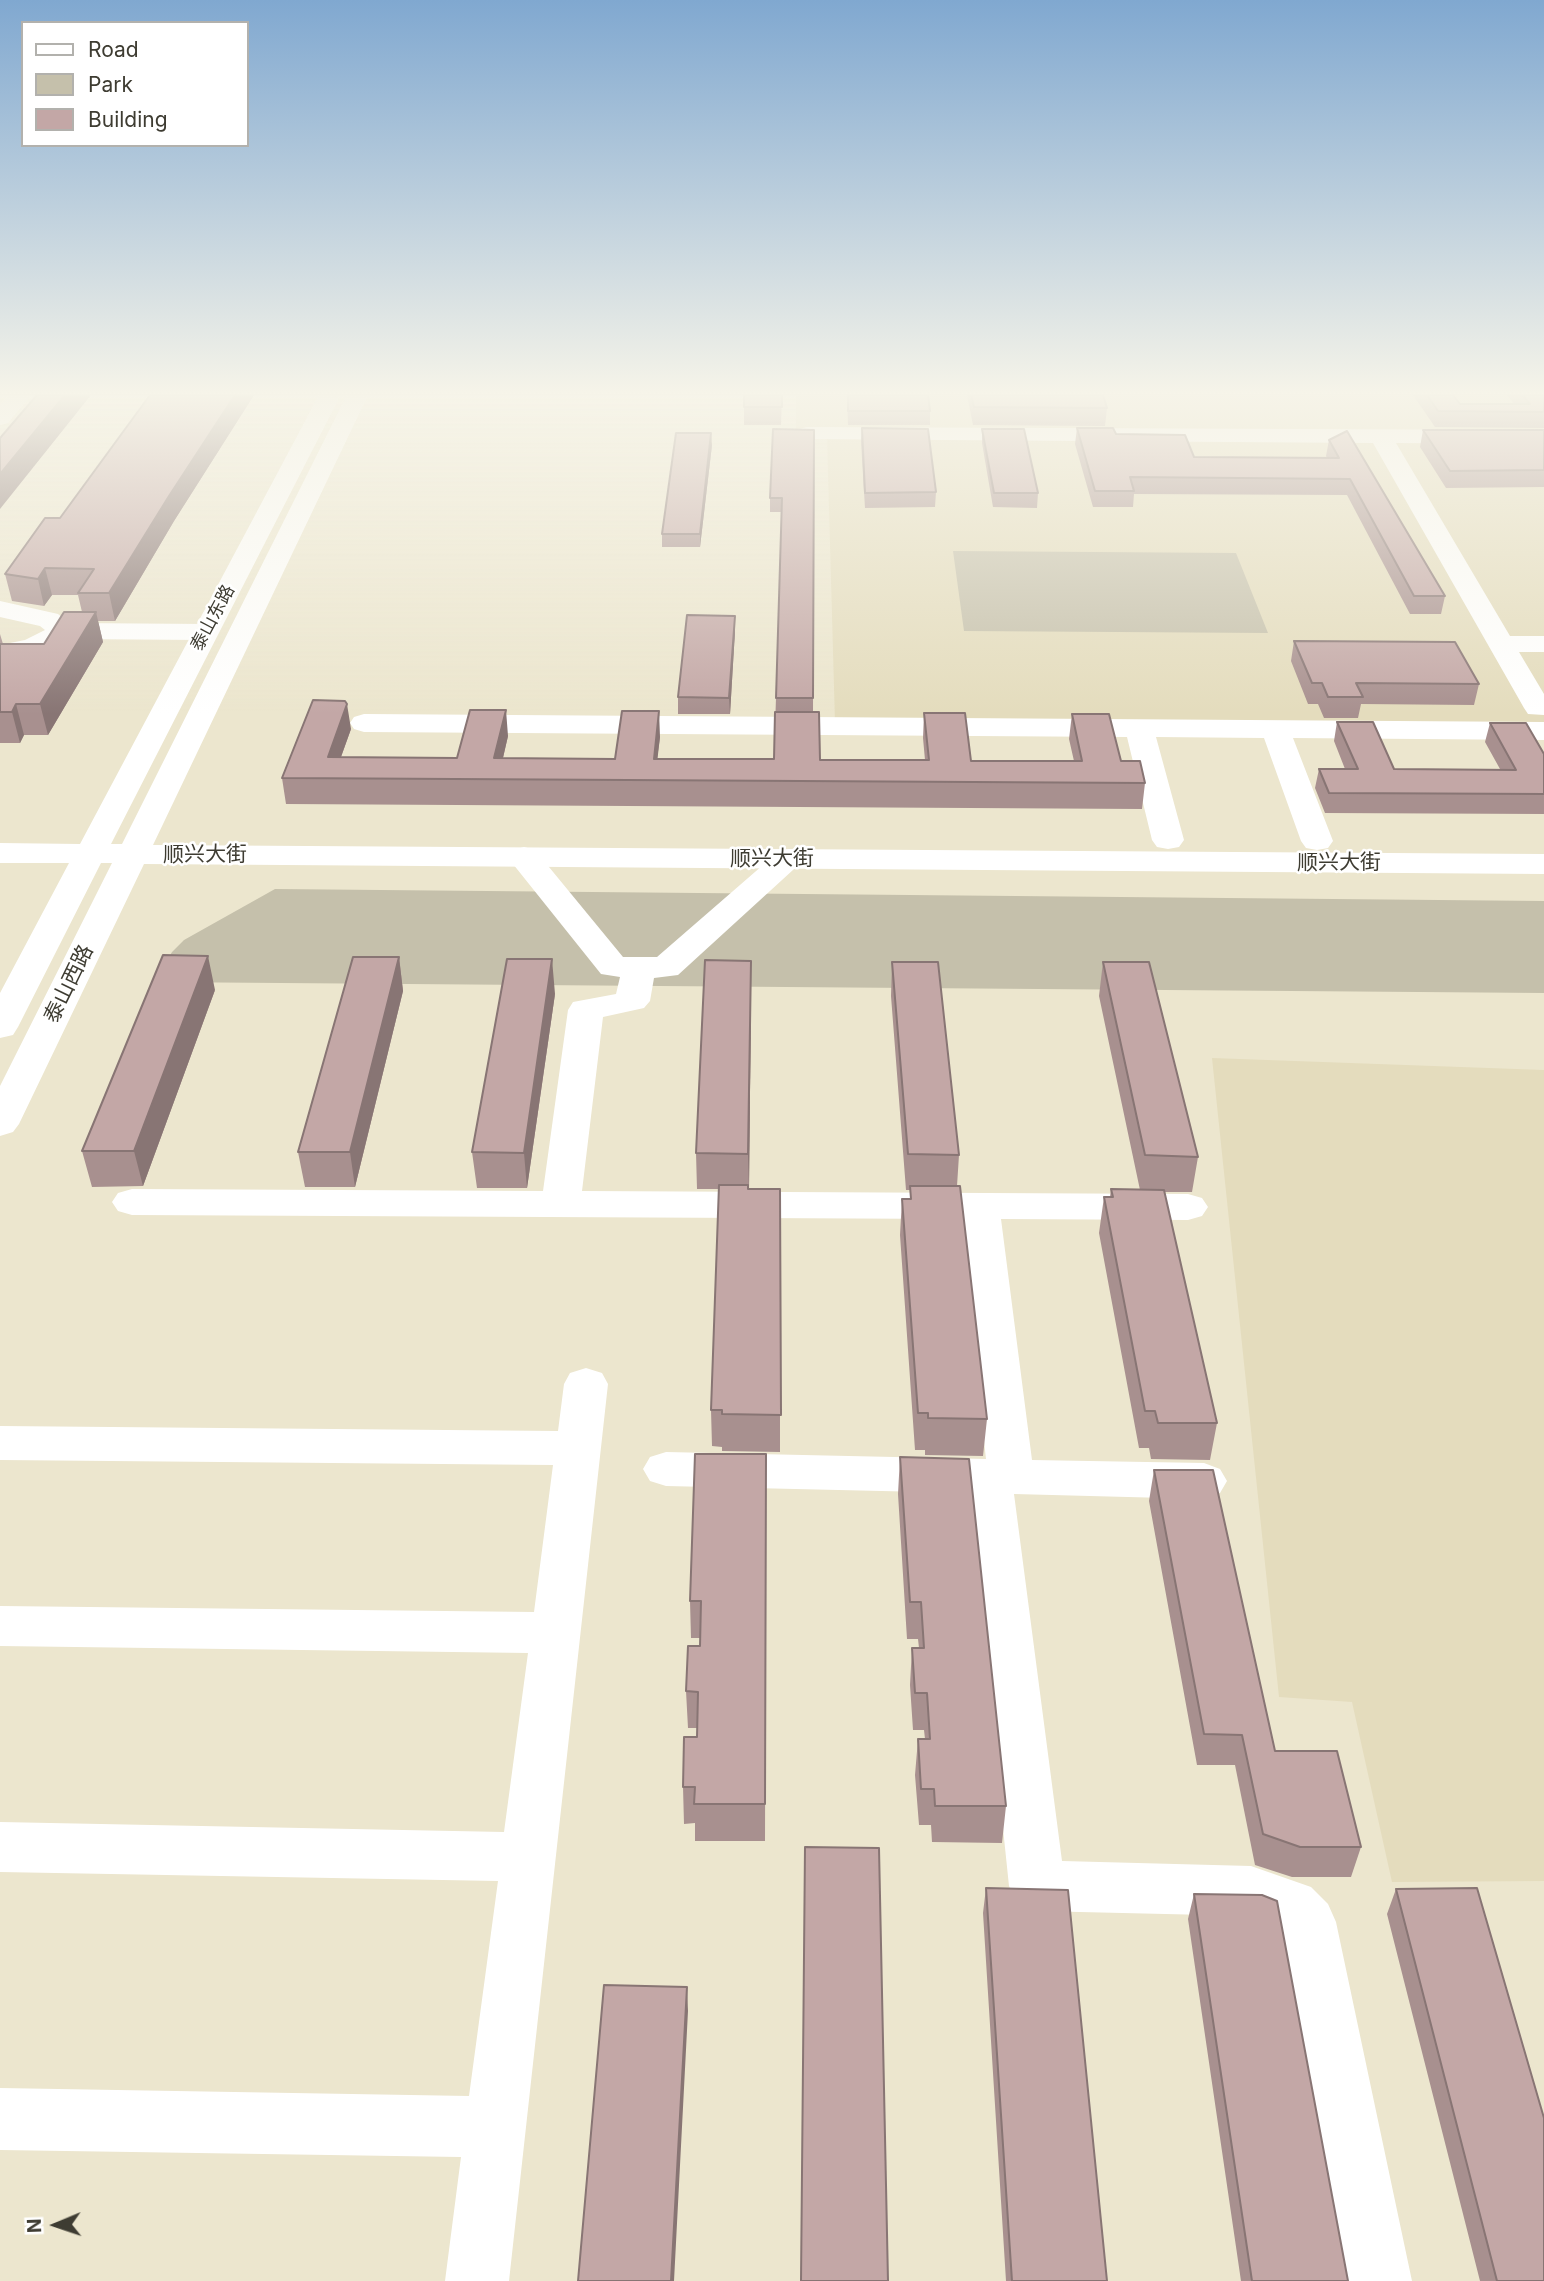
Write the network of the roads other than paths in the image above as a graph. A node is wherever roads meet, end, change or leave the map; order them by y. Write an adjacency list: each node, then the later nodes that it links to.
1 (274, 501): 6 (main road, 泰山东路)
2 (306, 501): 19 (main road, 泰山东路)
3 (1418, 501): 7 (main road)
4 (0, 609): 5 (main road)
5 (63, 631): 6 (main road); 9 (main road)
6 (205, 632): 18 (main road, 泰山东路)
7 (1501, 644): 8 (main road); 10 (main road)
8 (1544, 644)
9 (0, 653)
10 (1541, 719): 13 (main road)
11 (364, 723): 12 (main road)
12 (1139, 728): 13 (main road); 15 (main road)
13 (1275, 729): 16 (main road)
14 (0, 831): 18 (main road, 顺兴大街)
15 (1168, 840): 16 (main road, 顺兴大街); 19 (main road, 顺兴大街)
16 (1317, 841): 17 (main road, 顺兴大街)
17 (1544, 842)
18 (96, 843): 19 (main road, 顺兴大街); 20 (main road, 顺兴大街); 25 (main road, 泰山西路)
19 (138, 843): 21 (main road, 顺兴大街); 26 (main road, 泰山西路)
20 (0, 853)
21 (524, 857): 22 (main road, 顺兴大街); 24 (main road)
22 (789, 859): 23 (main road, 顺兴大街); 24 (main road)
23 (1544, 864)
24 (639, 968): 28 (main road)
25 (0, 1027)
26 (0, 1124)
27 (132, 1202): 28 (main road)
28 (561, 1204): 29 (main road)
29 (979, 1206): 30 (main road); 35 (main road)
30 (1188, 1207)
31 (586, 1384): 33 (main road)
32 (0, 1443): 33 (main road)
33 (578, 1448): 38 (main road)
34 (666, 1469): 35 (main road)
35 (1000, 1477): 36 (main road); 44 (main road)
36 (1204, 1481)
37 (0, 1626): 38 (main road)
38 (556, 1633): 40 (main road)
39 (0, 1847): 40 (main road)
40 (529, 1857): 42 (main road)
41 (0, 2119): 42 (main road)
42 (495, 2127): 43 (main road)
43 (477, 2281)
44 (1380, 2281)

